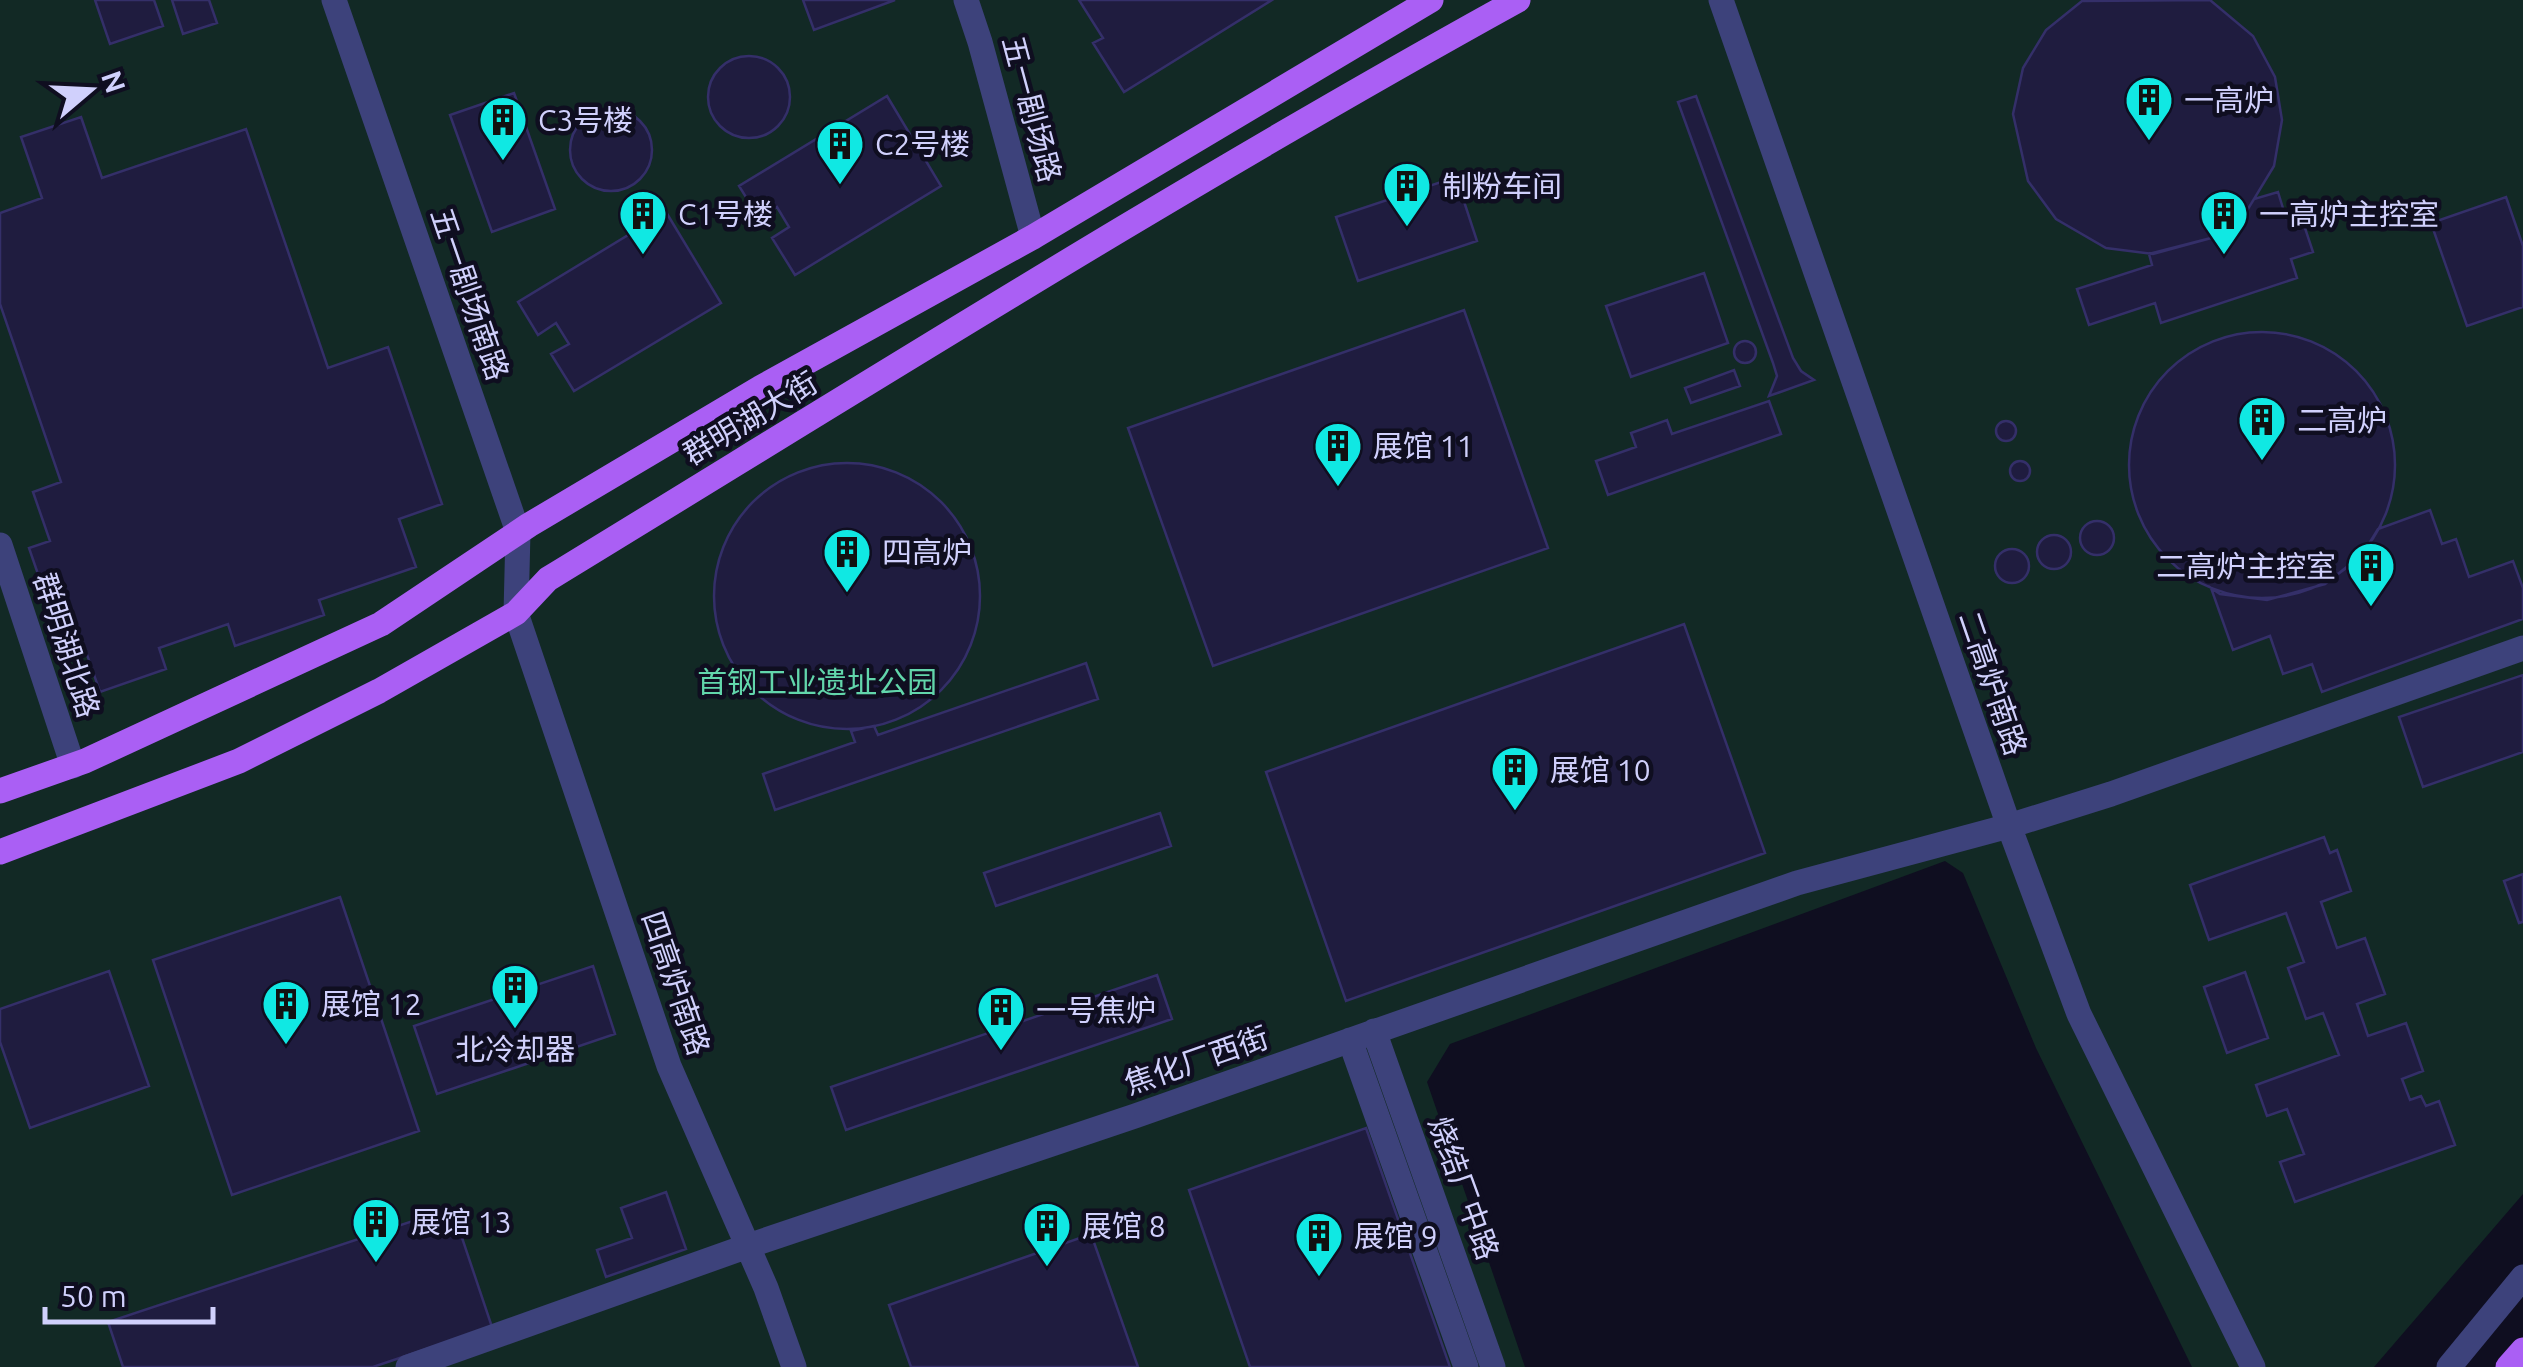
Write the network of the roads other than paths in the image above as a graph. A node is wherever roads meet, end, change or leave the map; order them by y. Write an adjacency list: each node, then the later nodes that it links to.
1 (334, 0): 7 (street, 五一剧场南路)
2 (966, 0): 6 (street, 五一剧场路)
3 (1431, 0): 6 (main road, 群明湖大街)
4 (1518, 0): 9 (main road, 群明湖大街)
5 (1721, 0): 13 (street, 二高炉南路)
6 (1033, 237): 7 (main road, 群明湖大街)
7 (518, 532): 9 (street, 五一剧场南路); 11 (main road, 群明湖大街)
8 (0, 545): 11 (street, 群明湖北路)
9 (516, 613): 14 (main road, 群明湖大街); 16 (street, 四高炉南路)
10 (2523, 648): 13 (street, 焦化厂西街)
11 (73, 766): 12 (main road, 群明湖大街)
12 (0, 791)
13 (2008, 826): 15 (street, 焦化厂西街); 23 (street, 二高炉南路)
14 (0, 852)
15 (1362, 1036): 16 (street, 焦化厂西街); 21 (street, 烧结厂中路); 22 (street, 烧结厂中路)
16 (748, 1246): 19 (street, 焦化厂西街); 20 (street, 四高炉南路)
17 (2523, 1277): 24 (street)
18 (2523, 1350): 25 (main road)
19 (408, 1367)
20 (794, 1367)
21 (1466, 1367)
22 (1493, 1367)
23 (2253, 1367)
24 (2448, 1367)
25 (2508, 1367)

